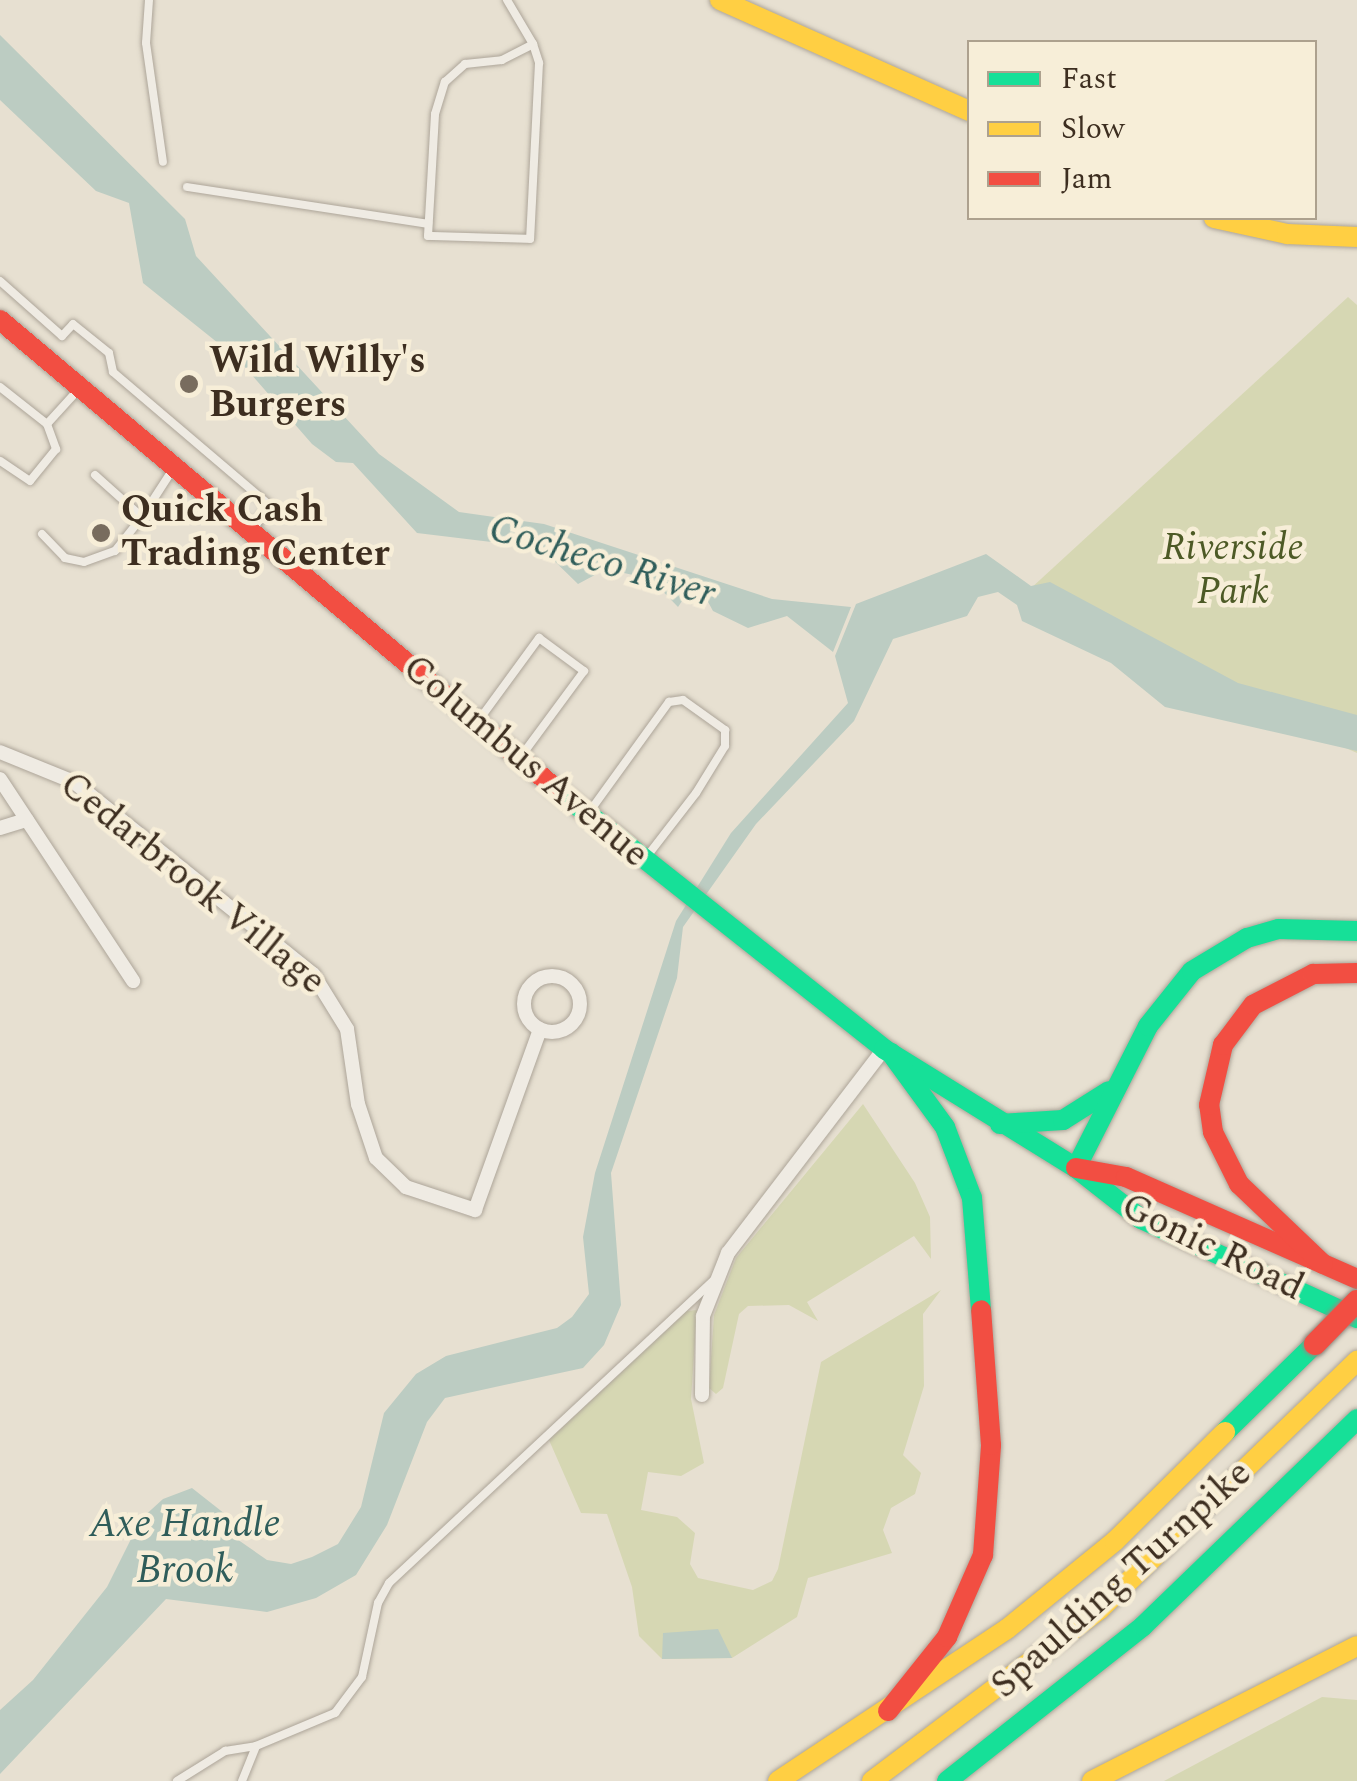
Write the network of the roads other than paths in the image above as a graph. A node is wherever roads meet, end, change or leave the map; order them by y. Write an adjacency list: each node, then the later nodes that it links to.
1 (150, 0): 6 (lane)
2 (506, 0): 4 (lane)
3 (720, 0): 5 (main road)
4 (533, 44): 9 (lane); 9 (lane)
5 (967, 110)
6 (163, 162)
7 (187, 187): 9 (lane)
8 (1223, 220): 10 (main road)
9 (428, 224)
10 (1357, 237)
11 (0, 281): 20 (lane)
12 (0, 320): 14 (main road, Columbus Avenue)
13 (0, 387): 15 (lane)
14 (80, 388): 15 (lane); 17 (main road, Columbus Avenue)
15 (47, 424): 16 (lane)
16 (0, 461)
17 (176, 466): 19 (lane); 20 (main road, Columbus Avenue)
18 (95, 475): 19 (lane)
19 (142, 517): 21 (lane)
20 (254, 530): 22 (main road, Columbus Avenue)
21 (42, 534)
22 (477, 722): 24 (main road, Columbus Avenue); 24 (lane)
23 (0, 752): 33 (street, Cedarbrook Village)
24 (520, 759): 26 (main road, Columbus Avenue)
25 (0, 779): 27 (street)
26 (587, 816): 29 (main road, Columbus Avenue); 29 (lane)
27 (27, 820): 28 (street); 32 (street)
28 (0, 828)
29 (642, 862): 34 (main road, Columbus Avenue)
30 (1357, 931): 35 (main road)
31 (1357, 973): 38 (main road)
32 (133, 981)
33 (540, 1029): 33 (street)
34 (888, 1051): 36 (main road, Columbus Avenue); 39 (street); 47 (main road)
35 (1117, 1085): 36 (main road); 37 (main road)
36 (1000, 1124): 37 (main road, Columbus Avenue)
37 (1076, 1168): 38 (main road, Gonic Road); 42 (main road, Gonic Road)
38 (1323, 1264): 40 (main road, Gonic Road)
39 (716, 1278): 44 (street); 48 (lane)
40 (1357, 1279)
41 (1357, 1301): 47 (main road, bridge)
42 (1357, 1318)
43 (1356, 1361): 52 (main road, Spaulding Turnpike)
44 (702, 1395)
45 (1357, 1418): 53 (main road, Spaulding Turnpike)
46 (1357, 1646): 54 (main road)
47 (888, 1711): 51 (main road)
48 (256, 1746): 49 (lane); 50 (lane)
49 (177, 1781)
50 (242, 1781)
51 (778, 1781)
52 (872, 1781)
53 (947, 1781)
54 (1092, 1781)

